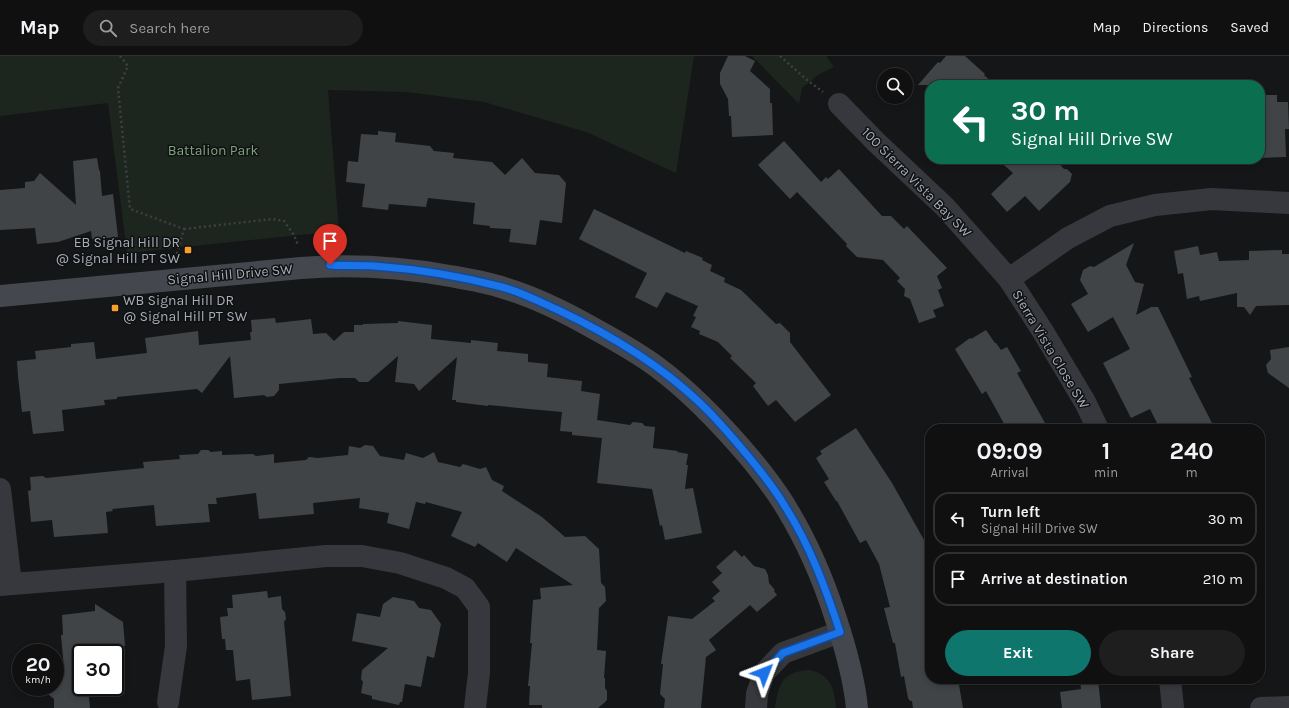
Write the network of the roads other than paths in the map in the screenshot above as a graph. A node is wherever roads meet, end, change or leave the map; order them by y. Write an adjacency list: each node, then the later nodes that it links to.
1 (839, 104): 3 (street, 100 Sierra Vista Bay SW)
2 (1289, 203): 3 (street, Sierra Vista Close SW)
3 (1009, 280): 5 (street, Sierra Vista Close SW)
4 (0, 296): 9 (street, Signal Hill Drive SW)
5 (1096, 424)
6 (0, 489): 8 (street)
7 (175, 571): 8 (street); 11 (street); 13 (street)
8 (5, 585)
9 (840, 632): 14 (street); 15 (street, Signal Hill Drive SW)
10 (1171, 684): 16 (street)
11 (168, 702)
12 (1289, 707): 17 (street)
13 (475, 708)
14 (756, 708)
15 (858, 708)
16 (1173, 708)
17 (1261, 708)

